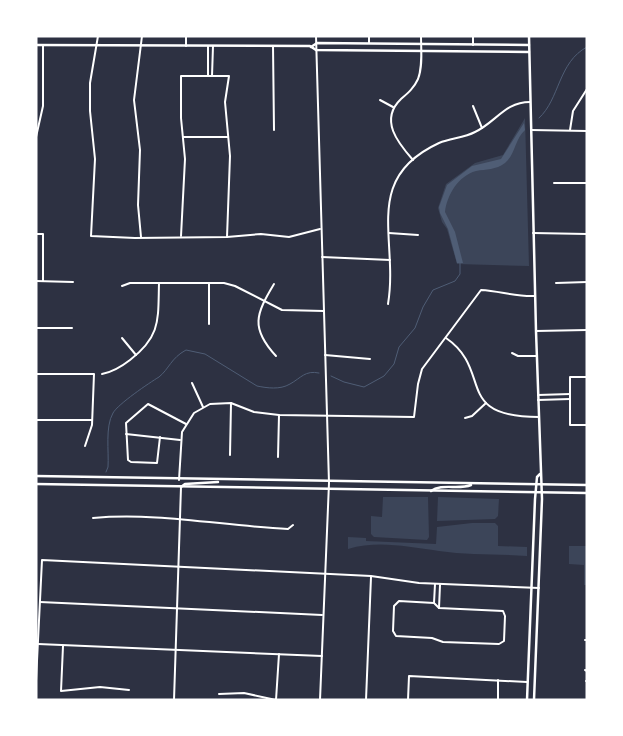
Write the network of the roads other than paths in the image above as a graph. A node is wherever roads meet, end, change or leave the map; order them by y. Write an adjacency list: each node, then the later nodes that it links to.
1 (98, 36): 14 (street)
2 (142, 36): 16 (street)
3 (186, 36): 17 (street)
4 (316, 36): 9 (street)
5 (369, 36): 10 (street)
6 (421, 36): 11 (street)
7 (473, 36): 15 (street)
8 (529, 36): 22 (street)
9 (316, 43): 10 (street); 21 (street); 23 (street)
10 (369, 43): 11 (street)
11 (421, 44): 15 (street); 24 (street)
12 (36, 45): 13 (street)
13 (43, 45): 14 (street); 34 (street)
14 (97, 45): 16 (street); 54 (street)
15 (473, 45): 22 (street)
16 (142, 46): 17 (street); 54 (street)
17 (186, 46): 18 (street)
18 (208, 46): 19 (street); 26 (street)
19 (213, 46): 20 (street); 27 (street)
20 (273, 46): 21 (street); 36 (street)
21 (311, 46): 23 (street)
22 (529, 46): 25 (street)
23 (316, 50): 24 (street); 46 (street)
24 (421, 51): 25 (street); 32 (street)
25 (529, 52): 30 (street)
26 (208, 76): 27 (street); 41 (street)
27 (212, 76): 42 (street)
28 (587, 89): 38 (street)
29 (380, 100): 32 (street)
30 (530, 102): 35 (street); 37 (street)
31 (473, 106): 35 (street)
32 (394, 108): 43 (street)
33 (36, 117): 34 (street)
34 (41, 118): 40 (street)
35 (482, 128): 43 (street)
36 (274, 130)
37 (531, 130): 38 (street); 48 (street)
38 (570, 130): 39 (street)
39 (587, 131)
40 (36, 137)
41 (183, 137): 42 (street); 52 (street)
42 (228, 137): 53 (street)
43 (413, 160): 47 (street)
44 (587, 182): 45 (street)
45 (554, 183)
46 (321, 229): 53 (street); 55 (street)
47 (389, 233): 51 (street); 56 (street)
48 (533, 233): 50 (street); 66 (street)
49 (36, 234): 58 (street)
50 (587, 234)
51 (418, 235)
52 (181, 237): 53 (street); 54 (street)
53 (227, 237)
54 (141, 238)
55 (322, 257): 56 (street); 69 (street)
56 (390, 260): 68 (street)
57 (36, 281): 58 (street)
58 (43, 281): 59 (street)
59 (73, 282)
60 (556, 282): 61 (street)
61 (587, 282)
62 (159, 283): 63 (street); 65 (street); 78 (street)
63 (209, 283): 67 (street); 70 (street)
64 (274, 284): 67 (street)
65 (122, 286)
66 (535, 296): 74 (street); 76 (street)
67 (263, 301): 69 (street); 80 (street)
68 (388, 304)
69 (324, 311): 79 (street)
70 (209, 324)
71 (36, 328): 72 (street)
72 (72, 328)
73 (587, 330): 74 (street)
74 (536, 331): 81 (street)
75 (122, 338): 78 (street)
76 (445, 338): 92 (street); 95 (street)
77 (512, 353): 81 (street)
78 (136, 355): 84 (street)
79 (325, 355): 82 (street); 95 (street)
80 (276, 356)
81 (537, 356): 88 (street)
82 (370, 358)
83 (36, 374): 99 (street)
84 (102, 374)
85 (587, 377): 87 (street)
86 (192, 383): 93 (street)
87 (570, 394): 88 (street); 89 (street)
88 (538, 395): 90 (street)
89 (570, 399): 90 (street); 101 (street)
90 (538, 400): 96 (street)
91 (231, 403): 93 (street); 94 (street); 106 (street)
92 (486, 403): 96 (street); 97 (street)
93 (204, 407): 100 (street)
94 (278, 415): 95 (street); 107 (street)
95 (326, 416): 112 (street)
96 (539, 417): 108 (street)
97 (465, 418)
98 (36, 420): 99 (street)
99 (92, 420): 105 (street)
100 (186, 424): 102 (street); 104 (street)
101 (587, 425)
102 (126, 434): 103 (street); 103 (street)
103 (160, 437): 104 (street)
104 (180, 440): 110 (street)
105 (85, 446)
106 (230, 455)
107 (278, 457)
108 (540, 474): 115 (street); 116 (street)
109 (36, 476): 110 (street)
110 (179, 480): 111 (street)
111 (222, 480): 112 (street); 118 (street)
112 (328, 483): 114 (street); 119 (street)
113 (36, 484): 118 (street)
114 (472, 485): 115 (street); 120 (street)
115 (536, 486): 116 (street); 121 (street)
116 (542, 486): 117 (street); 122 (street)
117 (587, 486)
118 (182, 487): 119 (street); 125 (street)
119 (328, 490): 120 (street); 128 (street)
120 (431, 491): 121 (street)
121 (536, 493): 122 (street); 132 (street)
122 (542, 493): 123 (street); 133 (street)
123 (587, 493)
124 (93, 518): 125 (street)
125 (180, 520): 126 (street); 127 (street)
126 (293, 525)
127 (178, 568): 128 (street); 134 (street); 136 (street)
128 (325, 574): 129 (street); 138 (street)
129 (371, 576): 130 (street); 152 (street)
130 (435, 584): 131 (street); 135 (street)
131 (440, 584): 132 (street); 137 (street)
132 (531, 588): 133 (street); 146 (street)
133 (539, 588): 156 (street)
134 (40, 602): 136 (street); 139 (street)
135 (434, 603): 137 (street); 137 (street)
136 (178, 608): 138 (street); 141 (street)
137 (439, 608)
138 (323, 615): 143 (street)
139 (38, 644): 140 (street); 145 (street)
140 (63, 646): 141 (street); 147 (street)
141 (176, 650): 142 (street); 149 (street)
142 (279, 654): 143 (street); 150 (street)
143 (322, 656): 151 (street)
144 (498, 680): 146 (street); 153 (street); 154 (street)
145 (36, 681)
146 (527, 682): 155 (street)
147 (129, 690)
148 (219, 694): 150 (street)
149 (174, 700)
150 (276, 700)
151 (320, 700)
152 (366, 700)
153 (408, 700)
154 (498, 700)
155 (527, 700)
156 (534, 700)

